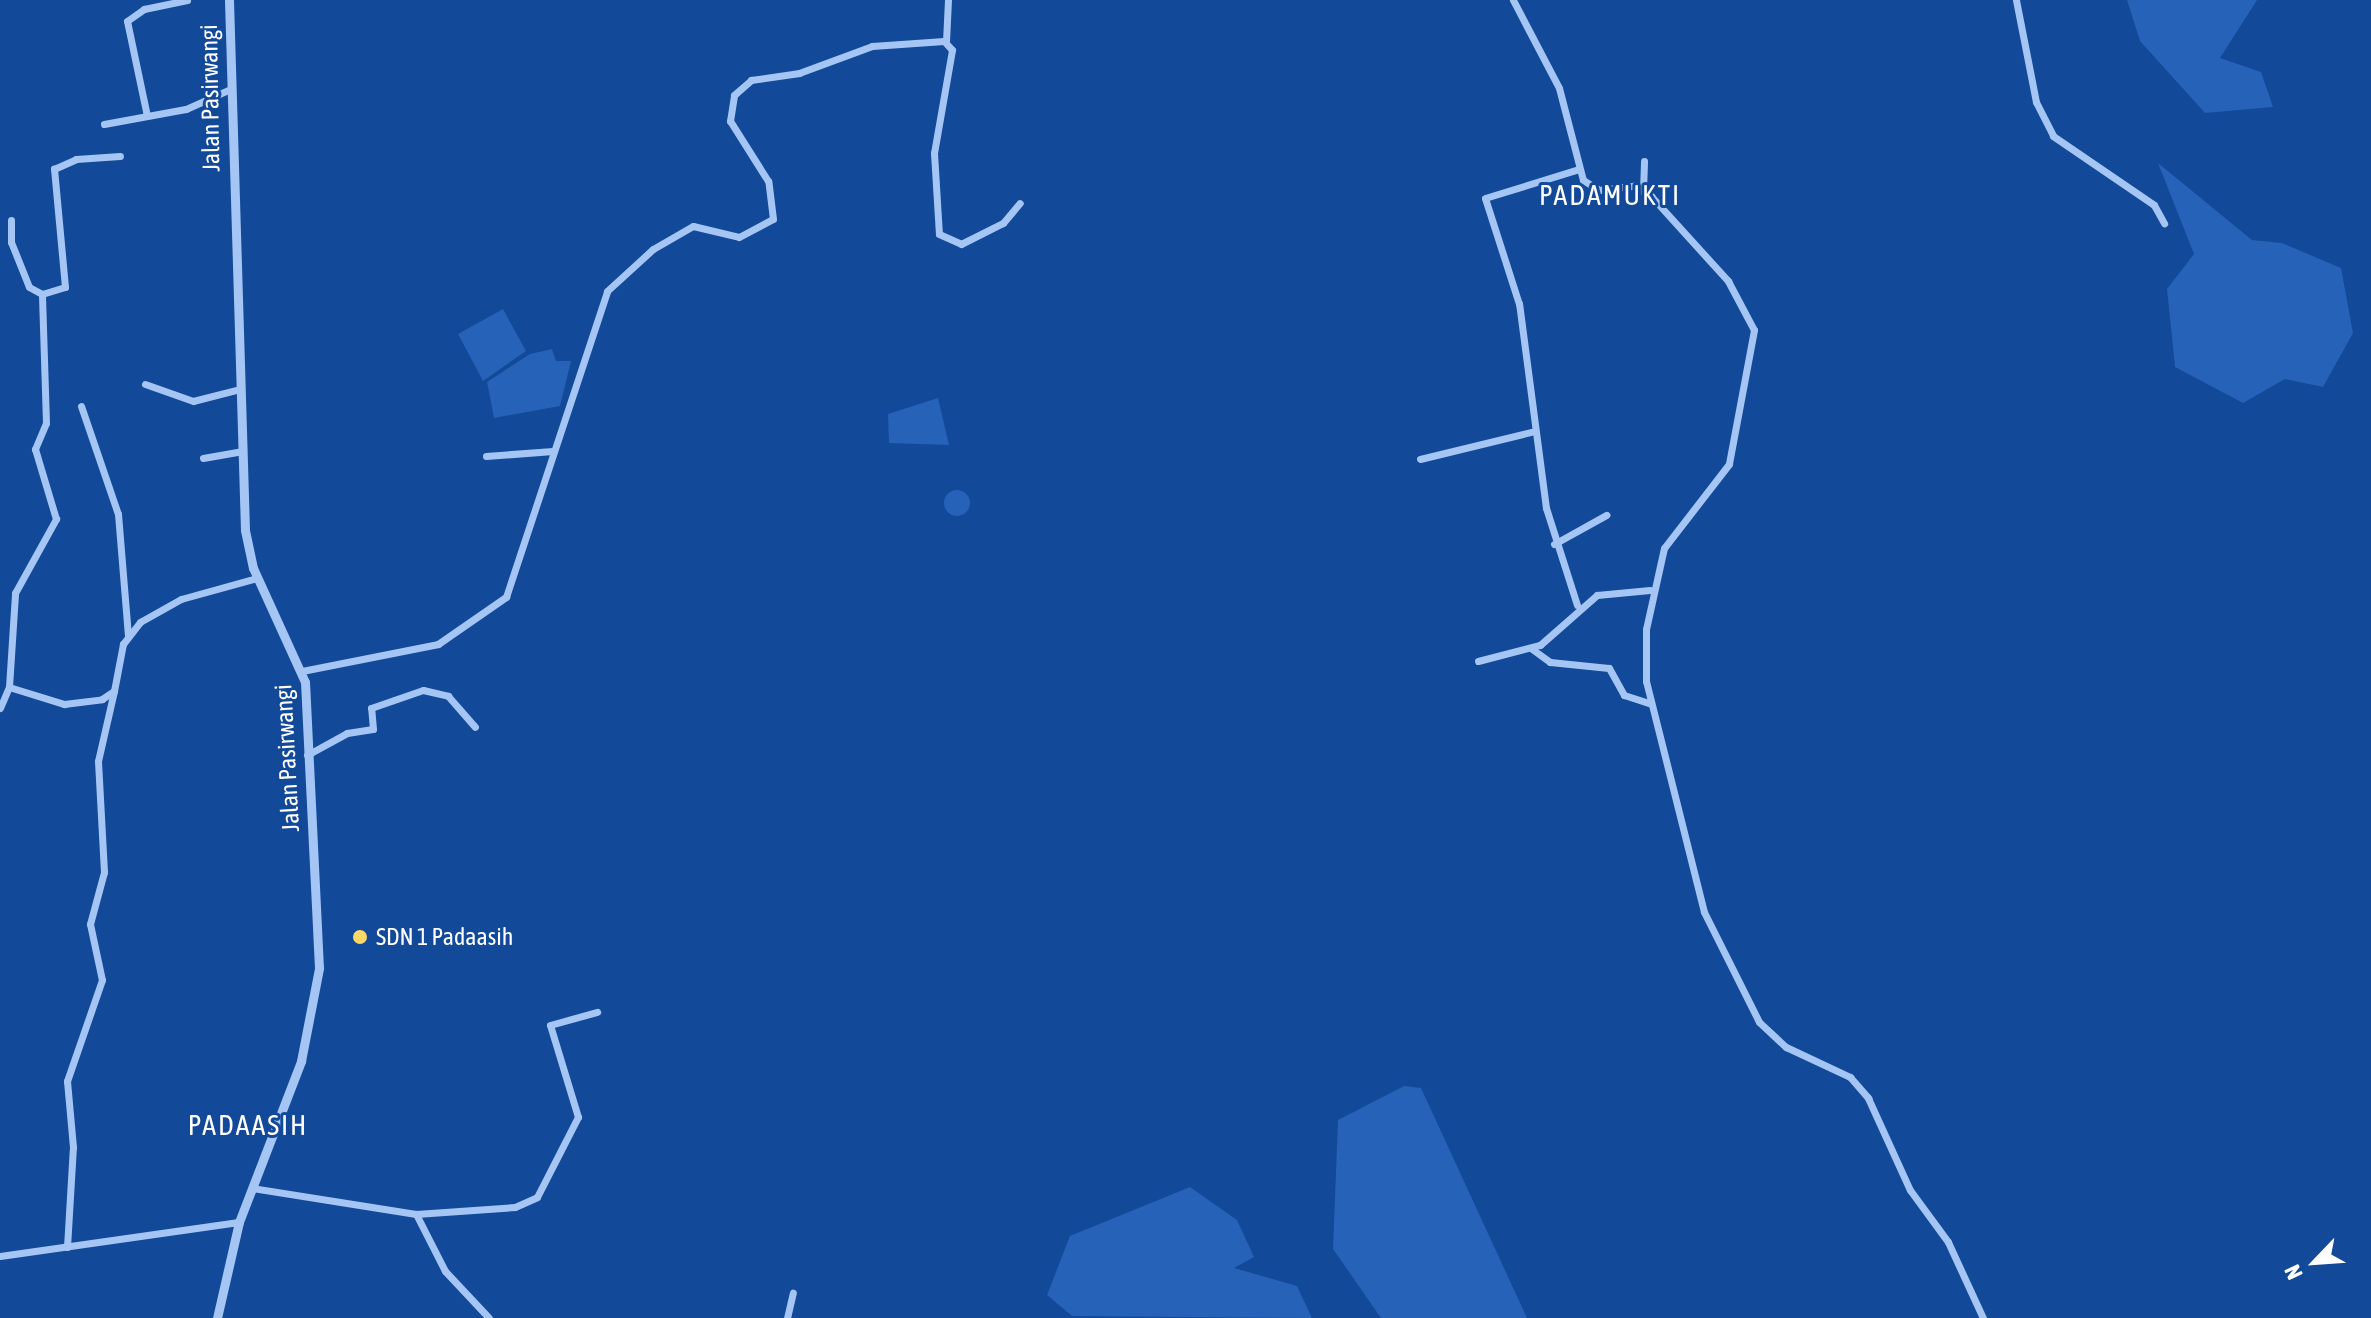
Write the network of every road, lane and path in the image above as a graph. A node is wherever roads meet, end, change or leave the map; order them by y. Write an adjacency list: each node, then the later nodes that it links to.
1 (187, 0): 8 (street)
2 (229, 0): 7 (street, Jalan Pasirwangi)
3 (948, 0): 6 (street)
4 (1513, 0): 12 (street)
5 (2016, 0): 16 (street)
6 (946, 42): 14 (street); 22 (street)
7 (228, 90): 8 (street); 19 (street, Jalan Pasirwangi)
8 (147, 116): 9 (street)
9 (104, 124)
10 (120, 156): 17 (street)
11 (1644, 161): 13 (street)
12 (1579, 169): 13 (street); 21 (street)
13 (1643, 191): 30 (street)
14 (1020, 203)
15 (11, 220): 17 (street)
16 (2164, 223)
17 (42, 294): 36 (street)
18 (145, 384): 19 (street)
19 (236, 390): 23 (street, Jalan Pasirwangi)
20 (81, 406): 32 (street)
21 (1535, 431): 26 (street); 28 (street)
22 (553, 451): 24 (street); 35 (street)
23 (238, 452): 25 (street); 29 (street, Jalan Pasirwangi)
24 (486, 456)
25 (203, 458)
26 (1420, 459)
27 (1606, 515): 28 (street)
28 (1554, 544): 31 (street)
29 (257, 578): 32 (street); 35 (street, Jalan Pasirwangi)
30 (1650, 590): 31 (street); 38 (street)
31 (1577, 605): 33 (street)
32 (128, 635): 37 (street)
33 (1532, 649): 34 (street); 38 (street)
34 (1478, 661)
35 (302, 671): 41 (street, Jalan Pasirwangi)
36 (9, 687): 37 (street); 39 (street)
37 (114, 691): 46 (street)
38 (1651, 704): 52 (street)
39 (0, 708)
40 (475, 727): 41 (street)
41 (307, 755): 43 (street, Jalan Pasirwangi)
42 (597, 1012): 44 (street)
43 (252, 1188): 44 (street); 45 (street, Jalan Pasirwangi)
44 (416, 1214): 50 (street)
45 (239, 1222): 46 (street); 49 (street, Jalan Pasirwangi)
46 (67, 1247): 47 (street)
47 (0, 1256)
48 (793, 1293): 51 (street)
49 (217, 1318)
50 (489, 1318)
51 (787, 1318)
52 (1983, 1318)

